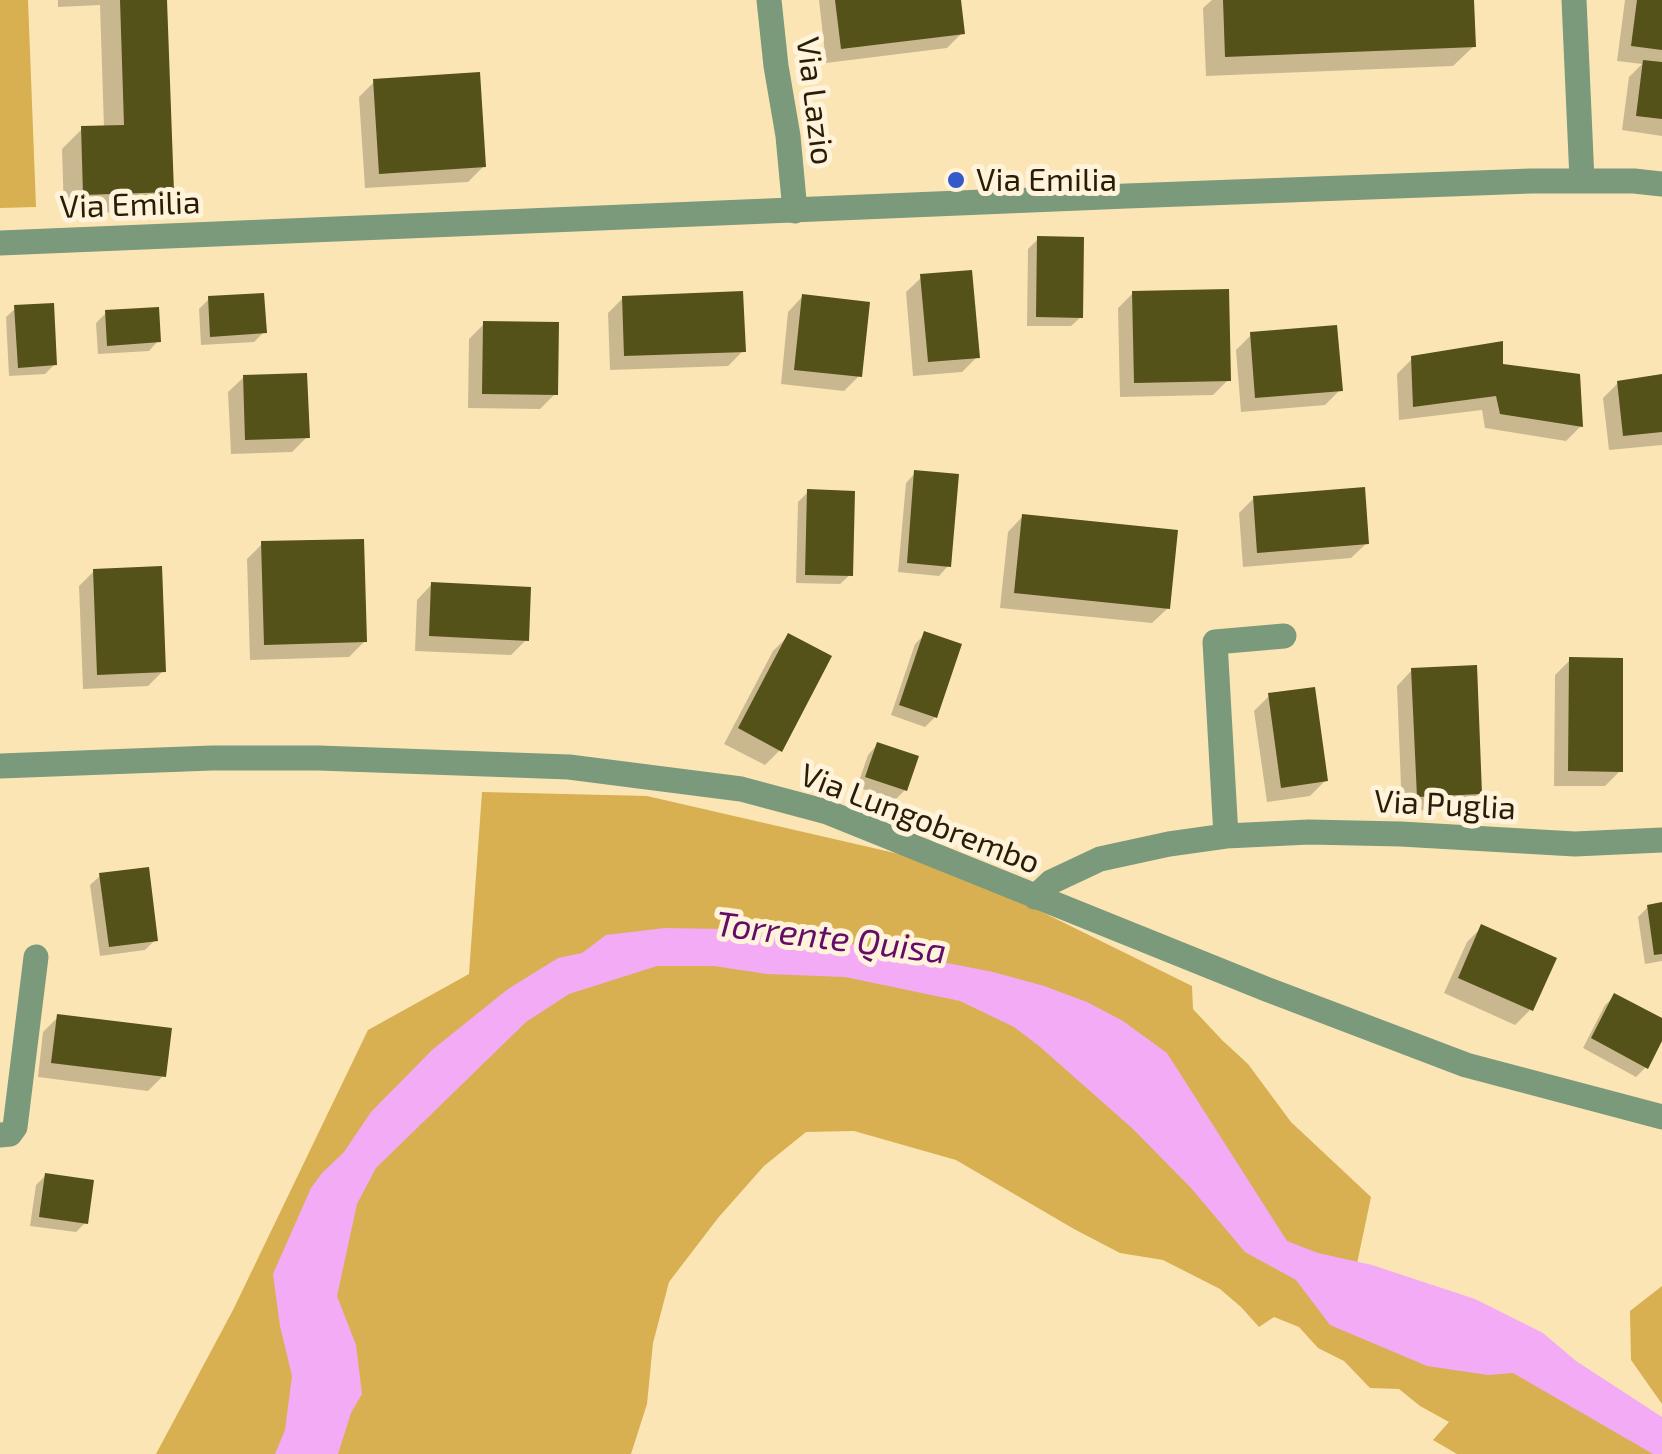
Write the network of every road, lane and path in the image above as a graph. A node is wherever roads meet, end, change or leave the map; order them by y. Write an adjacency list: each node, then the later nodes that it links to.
1 (769, 0): 5 (street, Via Lazio)
2 (1574, 0): 3 (street)
3 (1582, 180): 4 (street, Via Emilia); 5 (street, Via Emilia)
4 (1662, 184)
5 (795, 211): 6 (street, Via Emilia)
6 (0, 244)
7 (1284, 636): 9 (street)
8 (0, 766): 11 (street, Via Lungobrembo)
9 (1226, 836): 10 (street, Via Puglia); 11 (street, Via Puglia)
10 (1662, 840)
11 (1035, 898): 13 (street, Via Lungobrembo)
12 (36, 957): 14 (street)
13 (1662, 1117)
14 (0, 1135)

